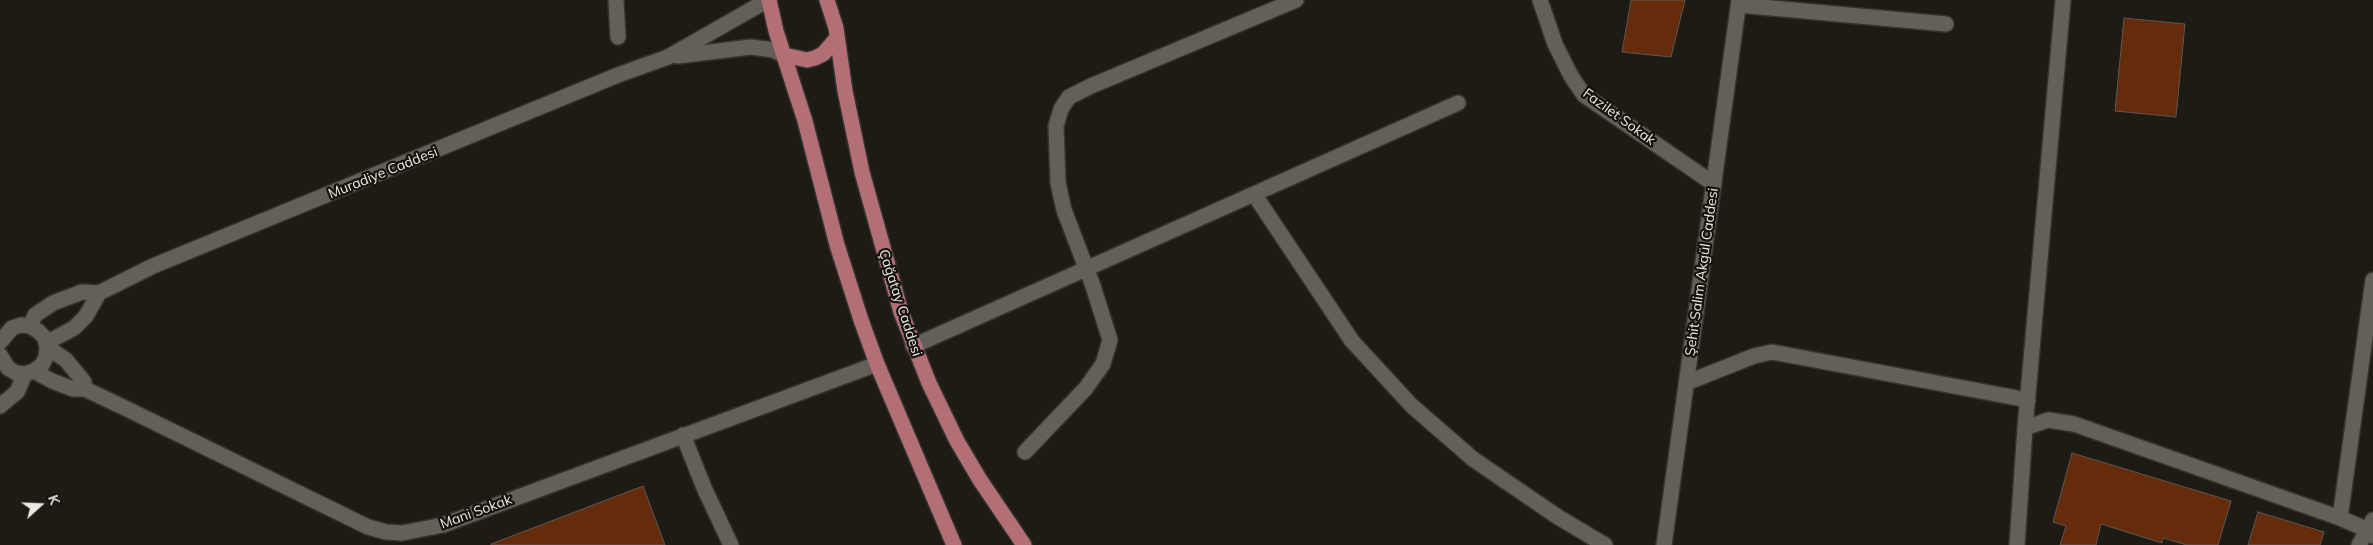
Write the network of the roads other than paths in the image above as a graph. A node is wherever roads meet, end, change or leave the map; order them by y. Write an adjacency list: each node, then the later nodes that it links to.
1 (616, 0): 9 (street)
2 (768, 0): 11 (main road); 12 (street, Muradiye Caddesi)
3 (827, 0): 10 (main road, Çağatay Caddesi)
4 (1296, 0): 16 (street)
5 (1540, 0): 14 (street, Fazilet Sokak)
6 (2063, 0): 29 (street)
7 (1739, 3): 8 (street); 14 (street, Şehit Salim Akgül Caddesi)
8 (1946, 24)
9 (618, 37)
10 (837, 38): 11 (main road); 23 (main road, Çağatay Caddesi)
11 (784, 55): 12 (street, Muradiye Caddesi); 25 (main road)
12 (668, 57): 18 (street, Muradiye Caddesi)
13 (1458, 103): 15 (street)
14 (1714, 184): 27 (street, Şehit Salim Akgül Caddesi)
15 (1254, 194): 16 (street); 40 (street)
16 (1086, 268): 23 (street); 33 (street)
17 (2373, 280): 34 (street)
18 (99, 293): 20 (street, Muradiye Caddesi); 22 (street)
19 (6, 323): 20 (street); 21 (street)
20 (30, 326): 22 (street)
21 (0, 342)
22 (47, 345): 26 (street); 28 (street)
23 (913, 346): 39 (main road, Çağatay Caddesi)
24 (1, 362): 26 (street, Mani Sokak)
25 (877, 364): 32 (street, Mani Sokak); 38 (main road)
26 (30, 372): 28 (street, Mani Sokak); 30 (street)
27 (1686, 383): 29 (street); 41 (street, Şehit Salim Akgül Caddesi)
28 (85, 390): 36 (street, Mani Sokak)
29 (2028, 400): 31 (street)
30 (0, 406)
31 (2025, 428): 34 (street); 42 (street)
32 (683, 435): 36 (street, Mani Sokak); 37 (street)
33 (1024, 452)
34 (2340, 518): 35 (street)
35 (2372, 530): 43 (street)
36 (384, 539)
37 (731, 545)
38 (954, 545)
39 (1024, 545)
40 (1605, 545)
41 (1664, 545)
42 (2017, 545)
43 (2359, 545)

